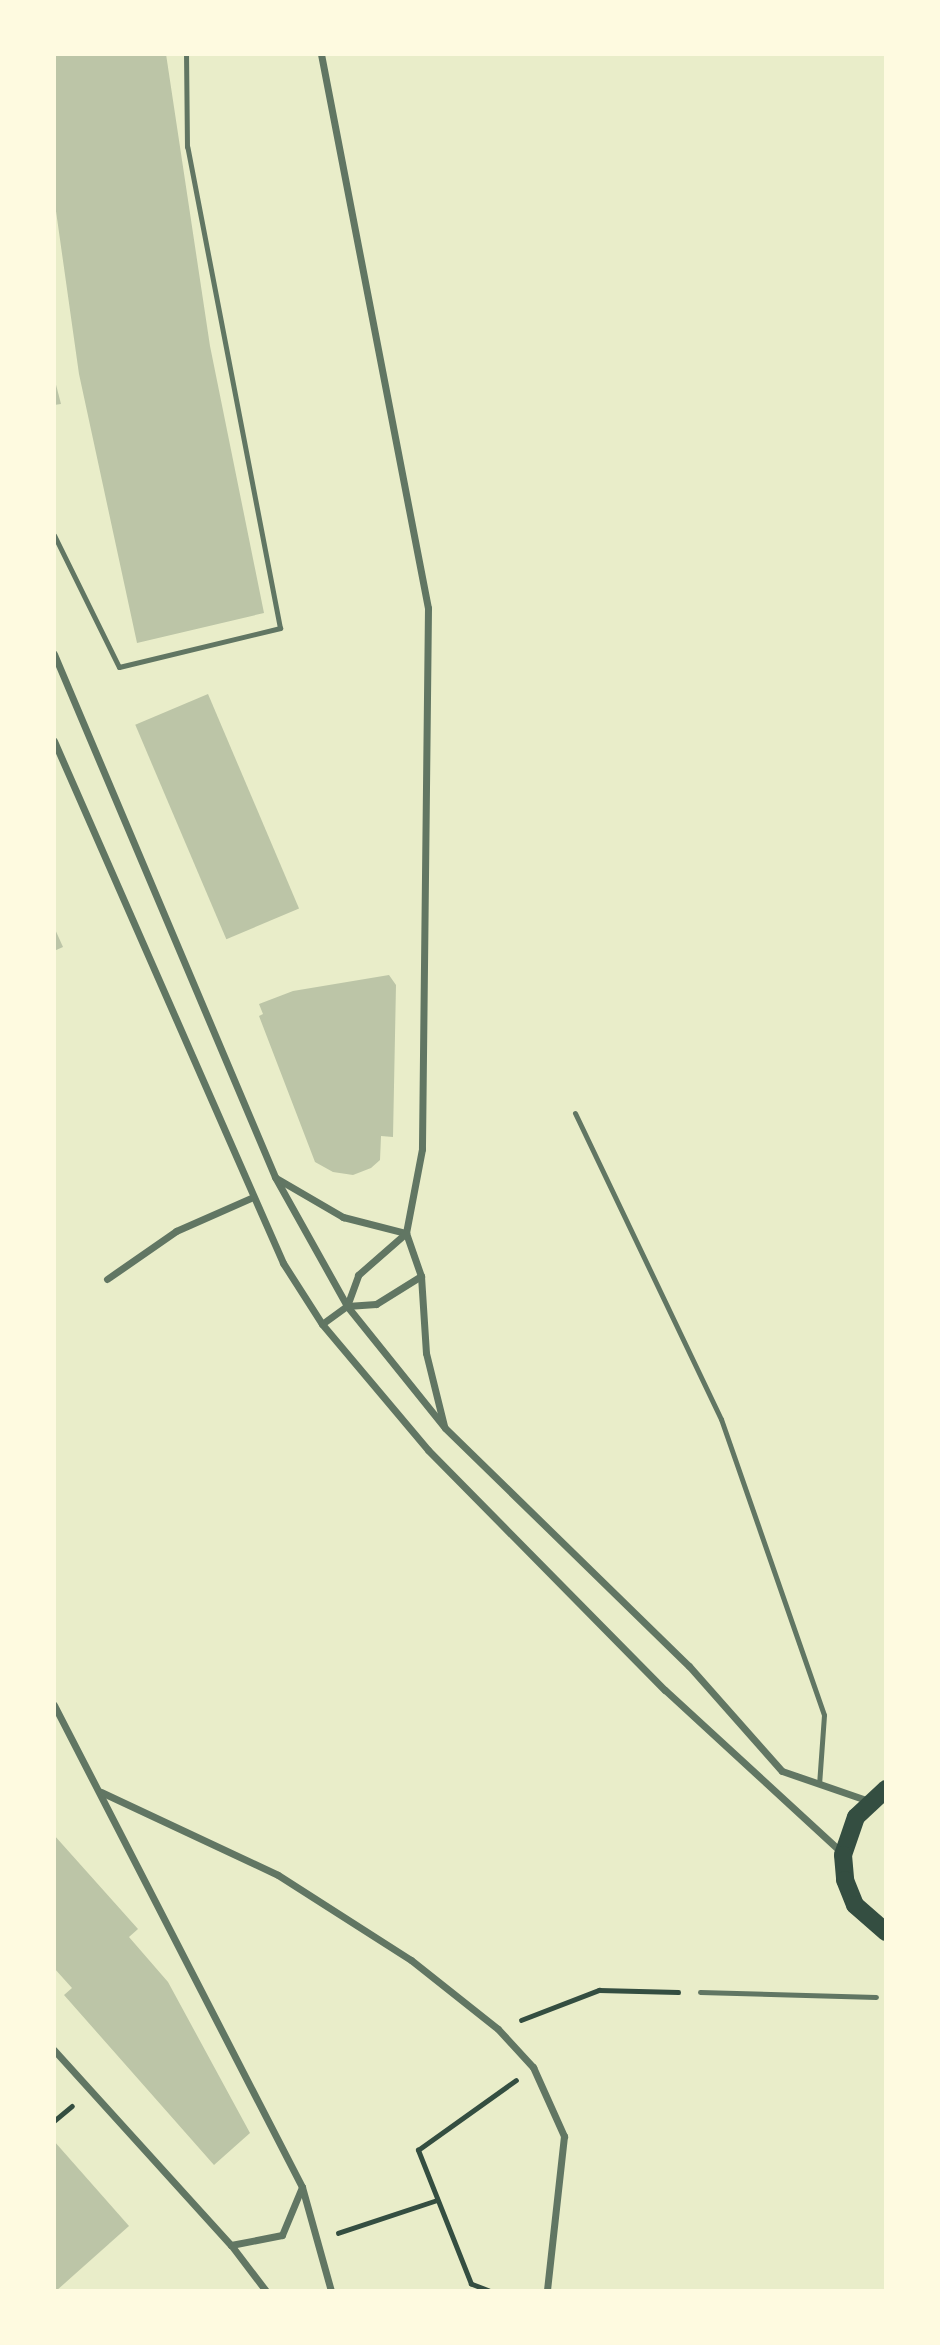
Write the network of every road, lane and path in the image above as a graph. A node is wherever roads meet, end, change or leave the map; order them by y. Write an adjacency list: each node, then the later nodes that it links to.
1 (186, 54): 3 (lane)
2 (321, 54): 9 (street)
3 (54, 535)
4 (54, 654): 7 (street)
5 (54, 741): 8 (street)
6 (575, 1113): 16 (lane)
7 (275, 1177): 9 (street); 12 (street)
8 (253, 1197): 11 (street); 13 (street)
9 (406, 1233): 10 (street); 12 (street)
10 (421, 1276): 12 (street); 14 (street)
11 (107, 1279)
12 (346, 1306): 13 (street); 14 (street)
13 (322, 1324): 20 (street)
14 (445, 1428): 16 (street)
15 (54, 1705): 18 (street)
16 (819, 1784): 19 (street)
17 (886, 1789): 19 (main road)
18 (101, 1792): 24 (street); 27 (street)
19 (869, 1801): 20 (main road)
20 (843, 1854): 21 (main road)
21 (886, 1931)
22 (700, 1992): 23 (lane); 24 (path)
23 (876, 1997)
24 (498, 2029): 26 (street)
25 (54, 2050): 30 (street)
26 (533, 2067): 28 (path); 34 (street)
27 (302, 2187): 29 (street); 30 (street)
28 (437, 2200): 29 (path); 33 (path)
29 (317, 2240): 32 (street)
30 (231, 2245): 31 (street)
31 (266, 2291)
32 (331, 2291)
33 (489, 2291)
34 (547, 2291)

